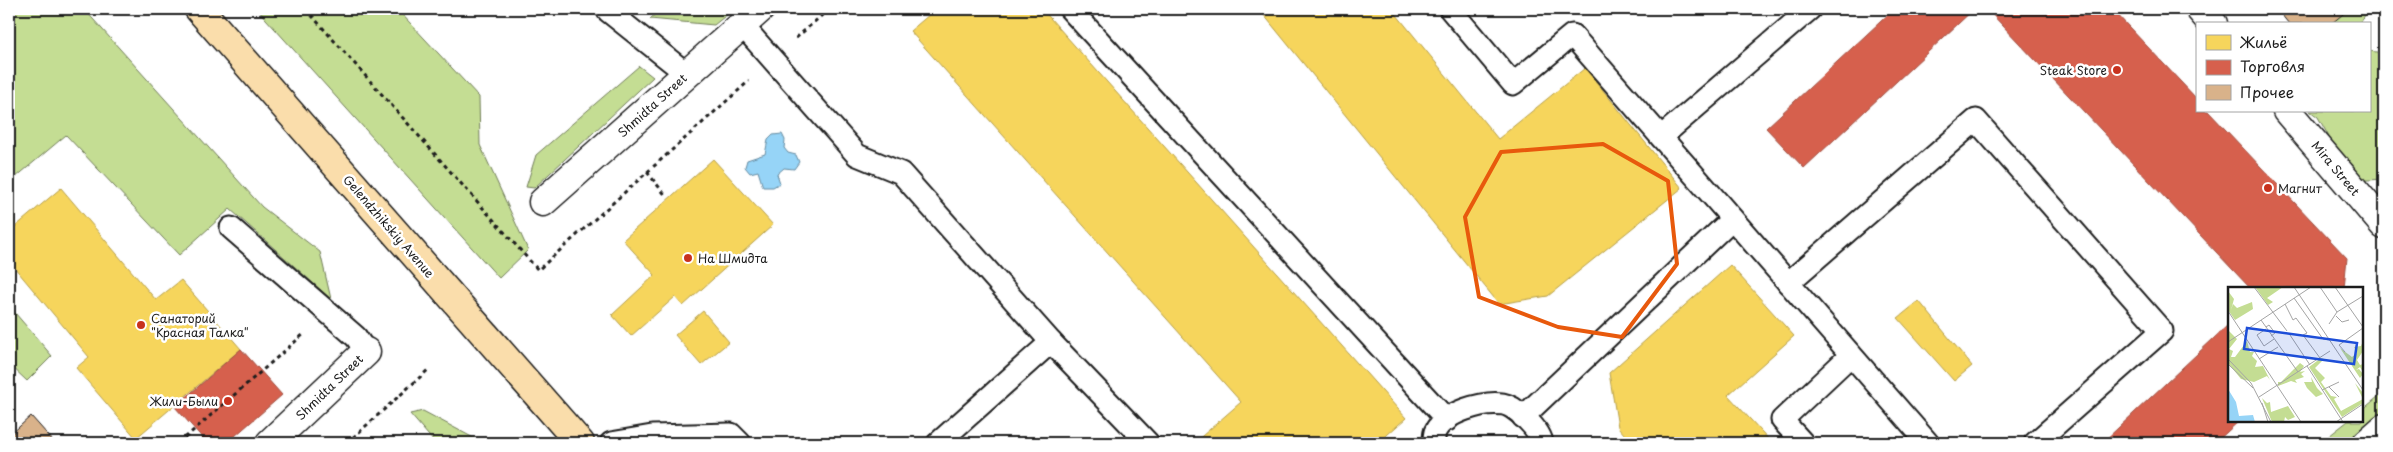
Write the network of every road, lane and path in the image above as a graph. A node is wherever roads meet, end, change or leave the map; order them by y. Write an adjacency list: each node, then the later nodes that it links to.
1 (199, 9): 33 (main road, Gelendzhikskiy Avenue)
2 (306, 9): 15 (path)
3 (829, 9): 11 (path)
4 (1070, 9): 28 (lane)
5 (1450, 9): 14 (lane)
6 (1810, 9): 14 (lane)
7 (2200, 9): 10 (street)
8 (608, 11): 12 (lane)
9 (751, 17): 11 (lane); 12 (street, Shmidta Street)
10 (2211, 22)
11 (772, 60): 15 (path); 23 (lane)
12 (687, 74): 17 (street, Shmidta Street)
13 (2288, 112): 19 (street, Mira Street)
14 (1661, 137): 18 (lane)
15 (647, 172): 16 (path)
16 (667, 196)
17 (543, 202)
18 (1732, 218): 21 (lane); 27 (lane)
19 (2384, 225)
20 (230, 228): 24 (lane)
21 (1788, 283): 25 (lane); 42 (lane)
22 (306, 332): 30 (path)
23 (1051, 342): 36 (lane); 37 (lane)
24 (366, 352): 31 (street, Shmidta Street)
25 (1852, 355): 40 (lane); 41 (lane)
26 (430, 370): 32 (path)
27 (1523, 417): 28 (lane); 39 (lane)
28 (1447, 420): 38 (lane)
29 (2384, 428): 43 (street)
30 (179, 443)
31 (270, 443)
32 (347, 443)
33 (580, 443)
34 (611, 443): 35 (lane)
35 (740, 443)
36 (938, 443)
37 (1148, 443)
38 (1434, 443)
39 (1542, 443)
40 (1803, 443)
41 (1928, 443)
42 (2035, 443)
43 (2367, 443)

